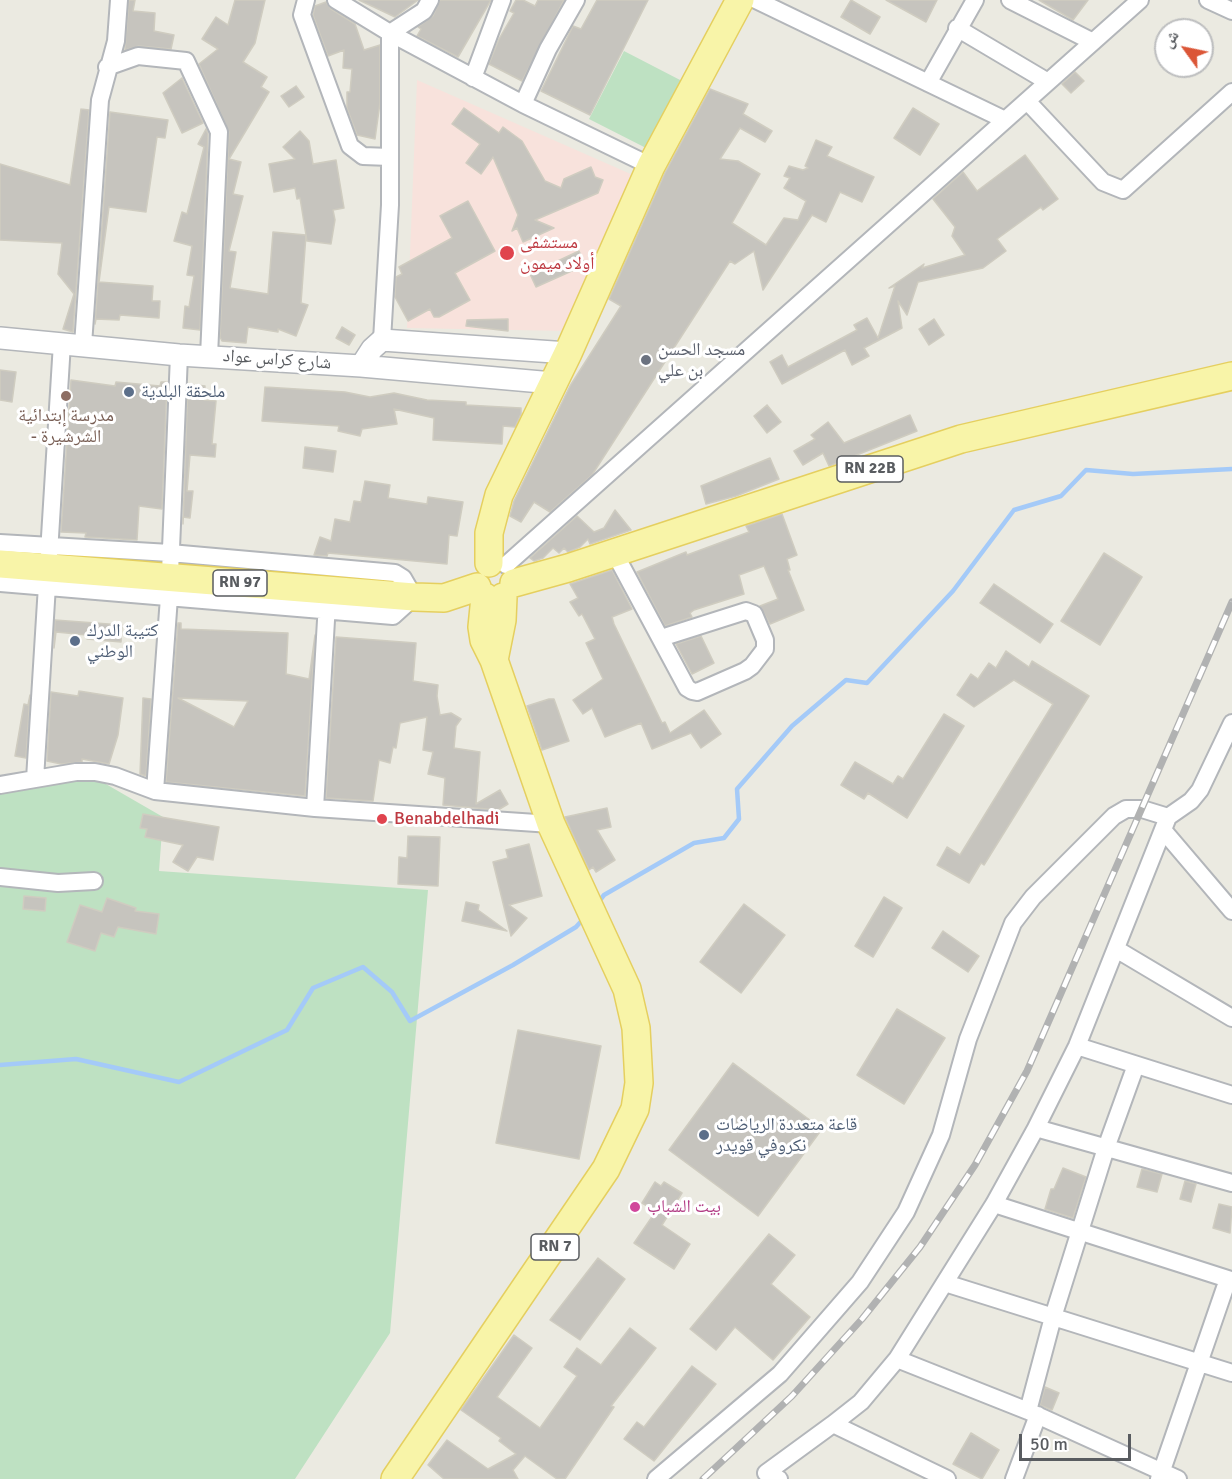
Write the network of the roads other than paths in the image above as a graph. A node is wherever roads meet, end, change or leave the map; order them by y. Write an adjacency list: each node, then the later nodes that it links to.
1 (119, 0): 17 (street)
2 (306, 0): 25 (street)
3 (336, 0): 15 (street)
4 (430, 0): 15 (street)
5 (502, 0): 18 (street)
6 (576, 0): 23 (street)
7 (740, 0): 26 (main road, RN 7)
8 (756, 0): 20 (street)
9 (975, 0): 14 (street)
10 (1010, 0): 16 (street)
11 (1140, 0): 16 (street)
12 (1208, 0): 13 (street)
13 (1232, 11)
14 (957, 28): 19 (street); 20 (street)
15 (390, 33): 18 (street); 25 (street)
16 (1093, 42): 19 (street)
17 (107, 67): 29 (street); 32 (street)
18 (473, 78): 23 (street)
19 (1048, 82): 21 (street)
20 (928, 83): 24 (street)
21 (1027, 101): 22 (street); 24 (street)
22 (1228, 103)
23 (523, 104): 26 (street)
24 (1005, 120): 41 (street)
25 (390, 157): 28 (street)
26 (651, 166): 30 (main road, RN 7)
27 (0, 338): 29 (street, شارع كراس عواد)
28 (382, 340): 30 (street); 33 (street)
29 (73, 344): 31 (street, شارع كراس عواد); 39 (street)
30 (568, 353): 35 (main road, RN 7)
31 (179, 354): 32 (street, شارع كراس عواد); 40 (street)
32 (209, 356): 33 (street, شارع كراس عواد)
33 (361, 366): 35 (street, شارع كراس عواد)
34 (1232, 376): 37 (main road, RN 22B)
35 (553, 383): 41 (main road, RN 7)
36 (0, 543): 39 (street)
37 (614, 552): 41 (main road, RN 22B); 45 (street)
38 (0, 564): 39 (main road, RN 97)
39 (48, 566): 40 (main road, RN 97); 42 (street); 47 (street)
40 (170, 576): 43 (street); 44 (main road, RN 97); 49 (street)
41 (497, 579): 43 (main road, RN 97); 52 (main road, RN 7)
42 (0, 583)
43 (414, 597): 44 (main road, RN 97)
44 (327, 601): 50 (street)
45 (661, 638): 45 (street)
46 (1231, 729): 51 (street)
47 (35, 779): 48 (street); 49 (street)
48 (0, 785)
49 (155, 791): 50 (street)
50 (315, 808): 52 (street)
51 (1165, 823): 55 (street); 56 (street); 77 (street)
52 (551, 824): 76 (main road, RN 7)
53 (0, 877): 54 (street)
54 (93, 881)
55 (1232, 911)
56 (1116, 949): 57 (street); 58 (street)
57 (1232, 1018)
58 (1077, 1046): 59 (street); 61 (street)
59 (1136, 1065): 60 (street); 62 (street)
60 (1232, 1095)
61 (1036, 1128): 62 (street); 64 (street)
62 (1106, 1148): 63 (street); 65 (street)
63 (1232, 1183)
64 (994, 1204): 65 (street); 67 (street)
65 (1080, 1232): 66 (street); 68 (street)
66 (1230, 1273): 70 (street)
67 (945, 1283): 68 (street); 69 (street)
68 (1053, 1317): 70 (street); 72 (street)
69 (897, 1359): 72 (street); 73 (street)
70 (1201, 1363): 71 (street); 74 (street)
71 (1232, 1373)
72 (1033, 1413): 74 (street); 79 (street)
73 (833, 1424): 75 (street); 78 (street)
74 (1160, 1475): 80 (street)
75 (768, 1477)
76 (395, 1479)
77 (656, 1479)
78 (947, 1479)
79 (1014, 1479)
80 (1178, 1479)

